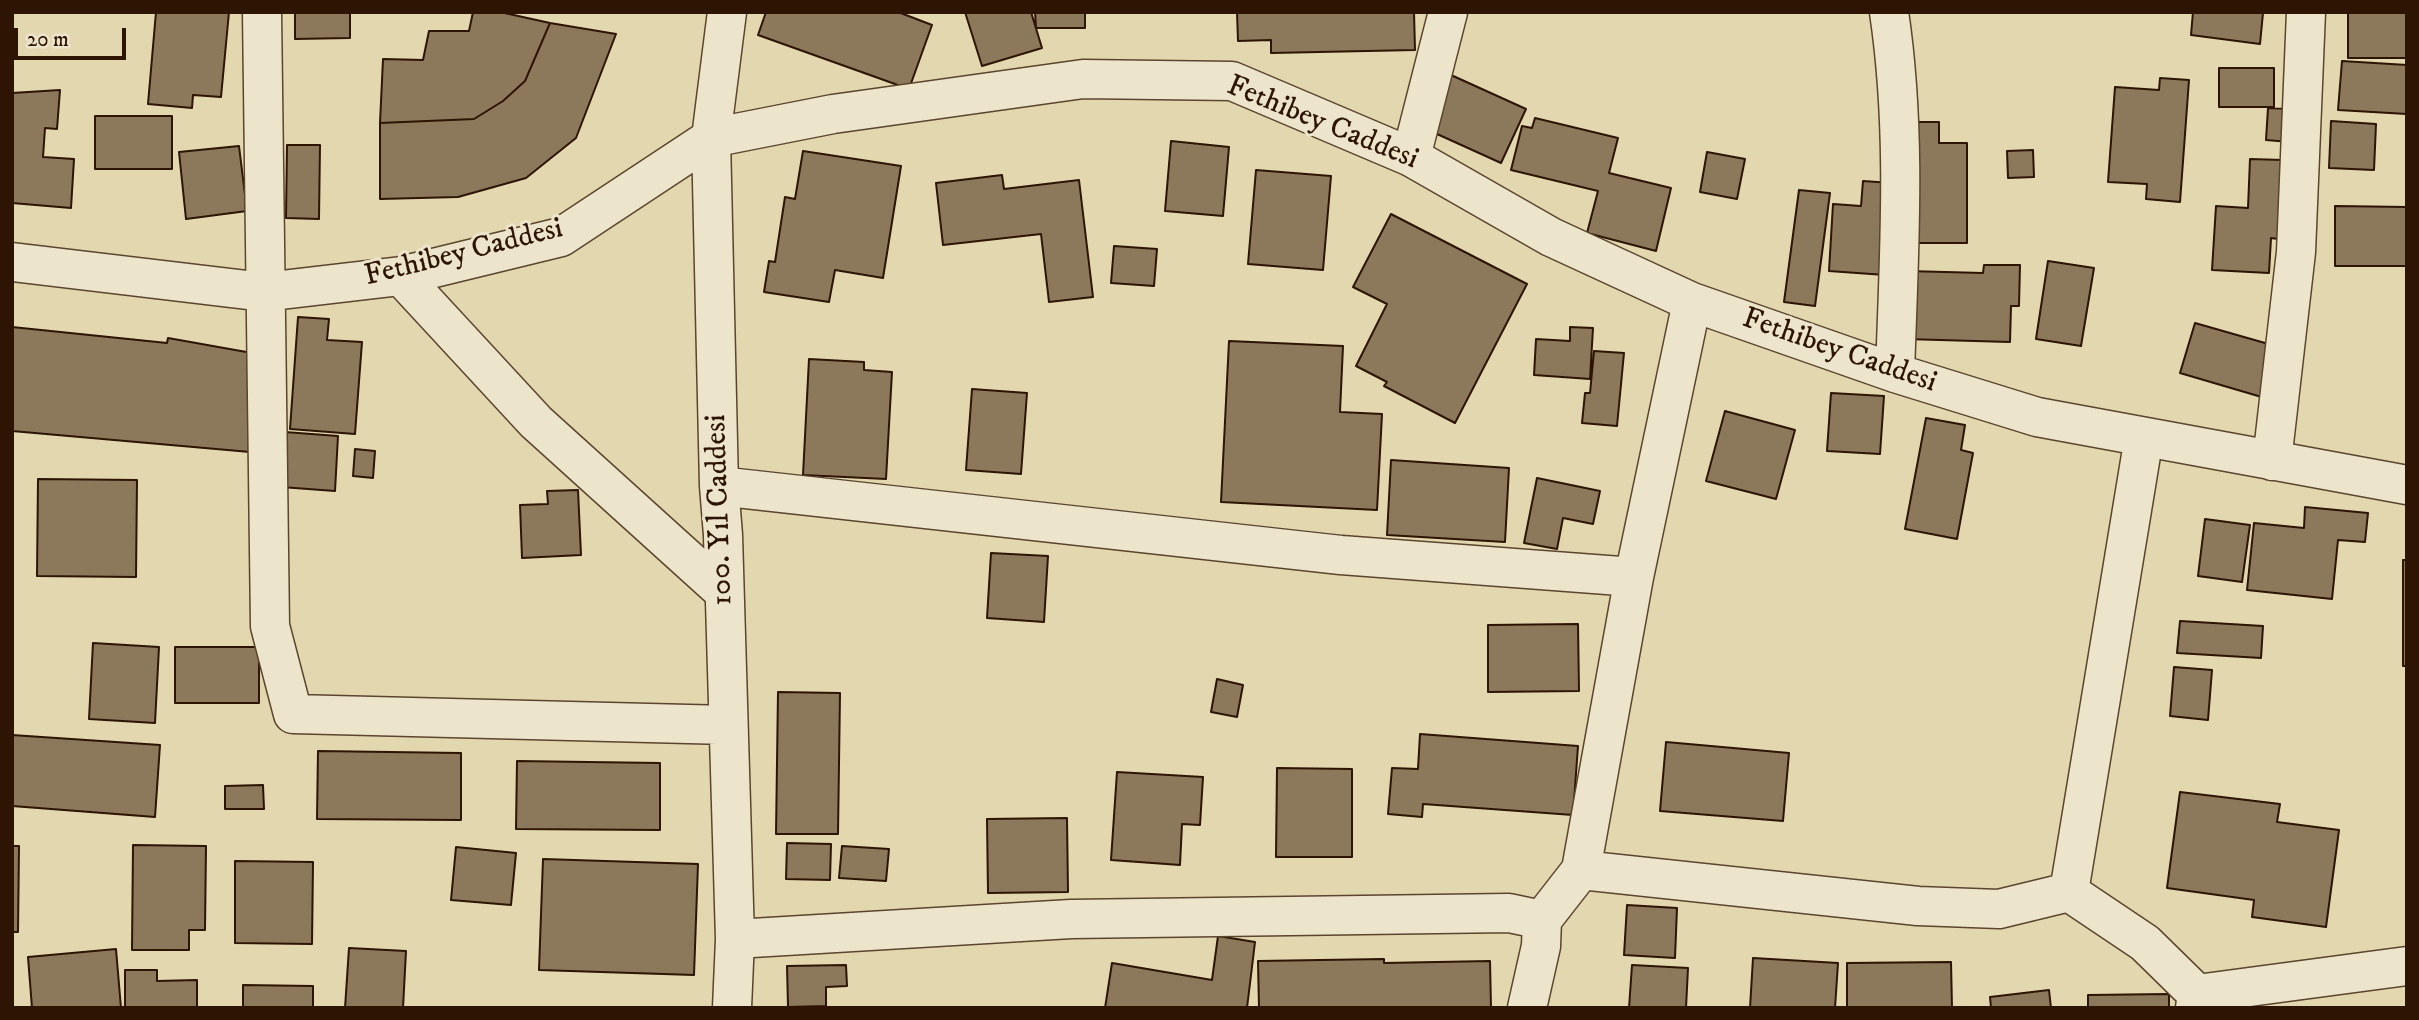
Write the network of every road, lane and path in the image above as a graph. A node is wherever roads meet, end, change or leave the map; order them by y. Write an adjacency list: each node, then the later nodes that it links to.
1 (261, 12): 10 (street)
2 (727, 12): 6 (street, 100. Yıl Caddesi)
3 (1448, 12): 7 (street)
4 (1889, 12): 12 (street)
5 (2306, 12): 14 (street)
6 (711, 138): 7 (street, Fethibey Caddesi); 9 (street, Fethibey Caddesi); 16 (street, 100. Yıl Caddesi)
7 (1411, 157): 11 (street, Fethibey Caddesi)
8 (12, 262): 10 (street, Fethibey Caddesi)
9 (401, 276): 10 (street, Fethibey Caddesi); 18 (street)
10 (264, 292): 19 (street)
11 (1692, 302): 12 (street, Fethibey Caddesi); 17 (street)
12 (1895, 373): 13 (street, Fethibey Caddesi)
13 (2144, 437): 14 (street, Fethibey Caddesi); 21 (street)
14 (2273, 461): 15 (street, Fethibey Caddesi)
15 (2407, 485)
16 (719, 486): 17 (street); 18 (street, 100. Yıl Caddesi)
17 (1634, 577): 20 (street)
18 (724, 592): 19 (street, 100. Yıl Caddesi)
19 (728, 725): 23 (street, 100. Yıl Caddesi)
20 (1581, 870): 21 (street); 22 (street)
21 (2069, 892): 25 (street)
22 (1542, 920): 23 (street); 27 (street)
23 (735, 939): 26 (street, 100. Yıl Caddesi)
24 (2407, 967): 25 (street)
25 (2196, 1001)
26 (732, 1008)
27 (1527, 1008)

